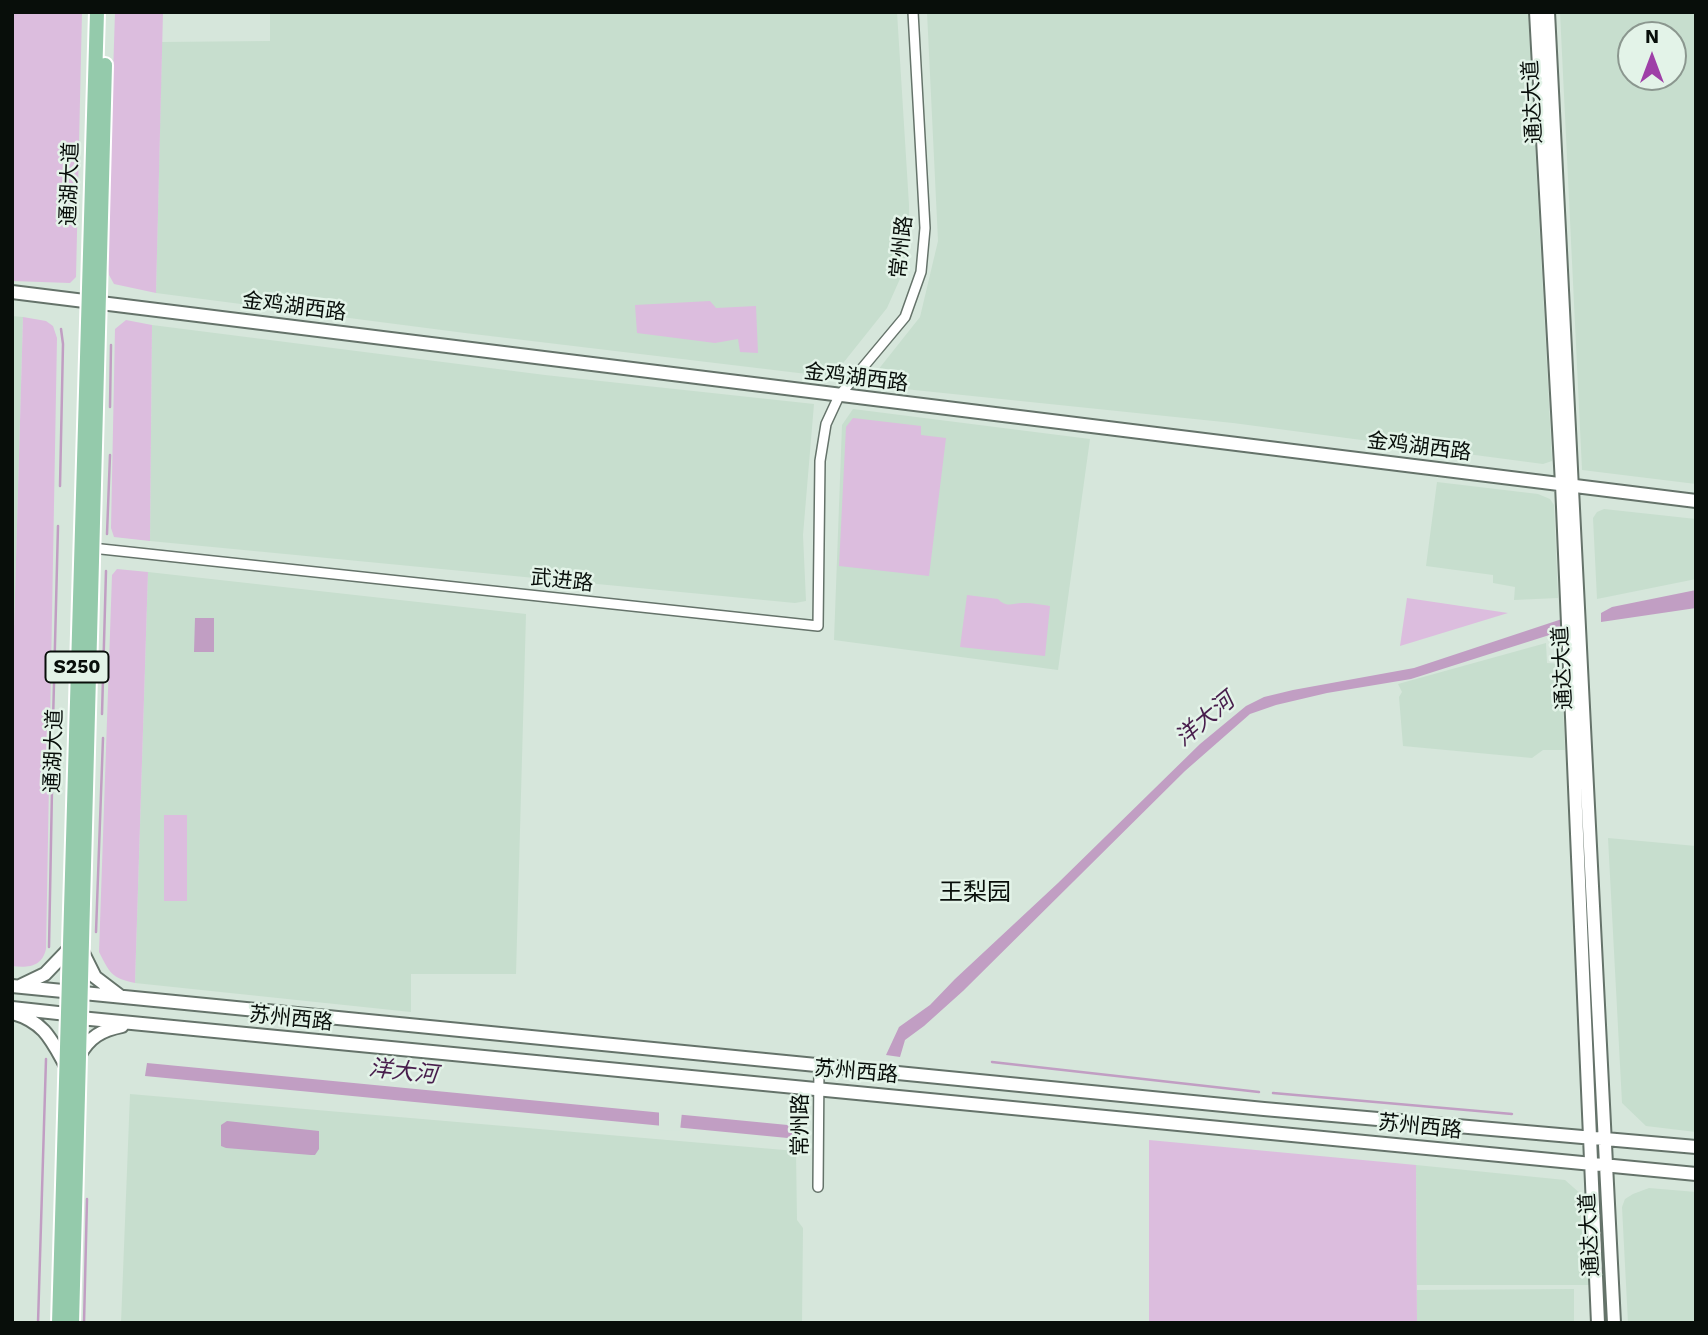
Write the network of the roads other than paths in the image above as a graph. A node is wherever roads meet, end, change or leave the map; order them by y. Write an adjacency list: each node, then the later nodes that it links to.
1 (97, 12): 7 (main road, 通湖大道 / S250)
2 (106, 12): 7 (main road, 通湖大道 / S250)
3 (913, 12): 8 (street, 常州路)
4 (1536, 12): 9 (main road, 通达大道)
5 (1548, 12): 9 (main road, 通达大道)
6 (12, 292): 7 (main road, 金鸡湖西路)
7 (93, 301): 8 (main road, 金鸡湖西路); 11 (main road, 通湖大道 / S250); 13 (main road, 通湖大道 / S250)
8 (839, 396): 9 (main road, 金鸡湖西路); 12 (street, 常州路)
9 (1568, 485): 10 (main road, 金鸡湖西路); 30 (main road, 通达大道); 31 (main road, 通达大道)
10 (1696, 501)
11 (92, 548): 12 (street, 武进路); 13 (main road, 通湖大道 / S250)
12 (818, 626)
13 (75, 949): 14 (main road); 15 (main road, 通湖大道 / S250); 16 (main road)
14 (15, 987): 15 (main road, 苏州西路)
15 (74, 993): 16 (main road, 苏州西路); 18 (main road, 通湖大道 / S250)
16 (123, 998): 20 (main road, 苏州西路)
17 (12, 1010): 18 (main road, 苏州西路); 25 (main road)
18 (74, 1015): 19 (main road, 苏州西路); 21 (main road, 通湖大道 / S250); 25 (main road, 通湖大道 / S250)
19 (134, 1023): 21 (main road); 23 (main road, 苏州西路)
20 (527, 1037): 22 (main road, 苏州西路); 23 (main road)
21 (79, 1056): 38 (main road, 通湖大道 / S250)
22 (766, 1059): 24 (main road, 苏州西路); 27 (main road)
23 (524, 1061): 27 (main road, 苏州西路)
24 (820, 1064): 26 (main road, 苏州西路); 28 (street, 常州路)
25 (66, 1066): 37 (main road, 通湖大道 / S250)
26 (867, 1070): 29 (main road); 30 (main road, 苏州西路)
27 (764, 1083): 28 (main road, 苏州西路)
28 (818, 1088): 29 (main road, 苏州西路); 36 (street, 常州路)
29 (865, 1092): 33 (main road, 苏州西路)
30 (1591, 1138): 31 (main road, 苏州西路); 33 (main road, 通达大道)
31 (1606, 1139): 32 (main road, 苏州西路); 34 (main road, 通达大道)
32 (1696, 1147)
33 (1590, 1163): 34 (main road, 苏州西路); 39 (main road, 通达大道)
34 (1606, 1165): 35 (main road, 苏州西路); 40 (main road, 通达大道)
35 (1696, 1174)
36 (818, 1187)
37 (59, 1323)
38 (72, 1323)
39 (1598, 1323)
40 (1614, 1323)

